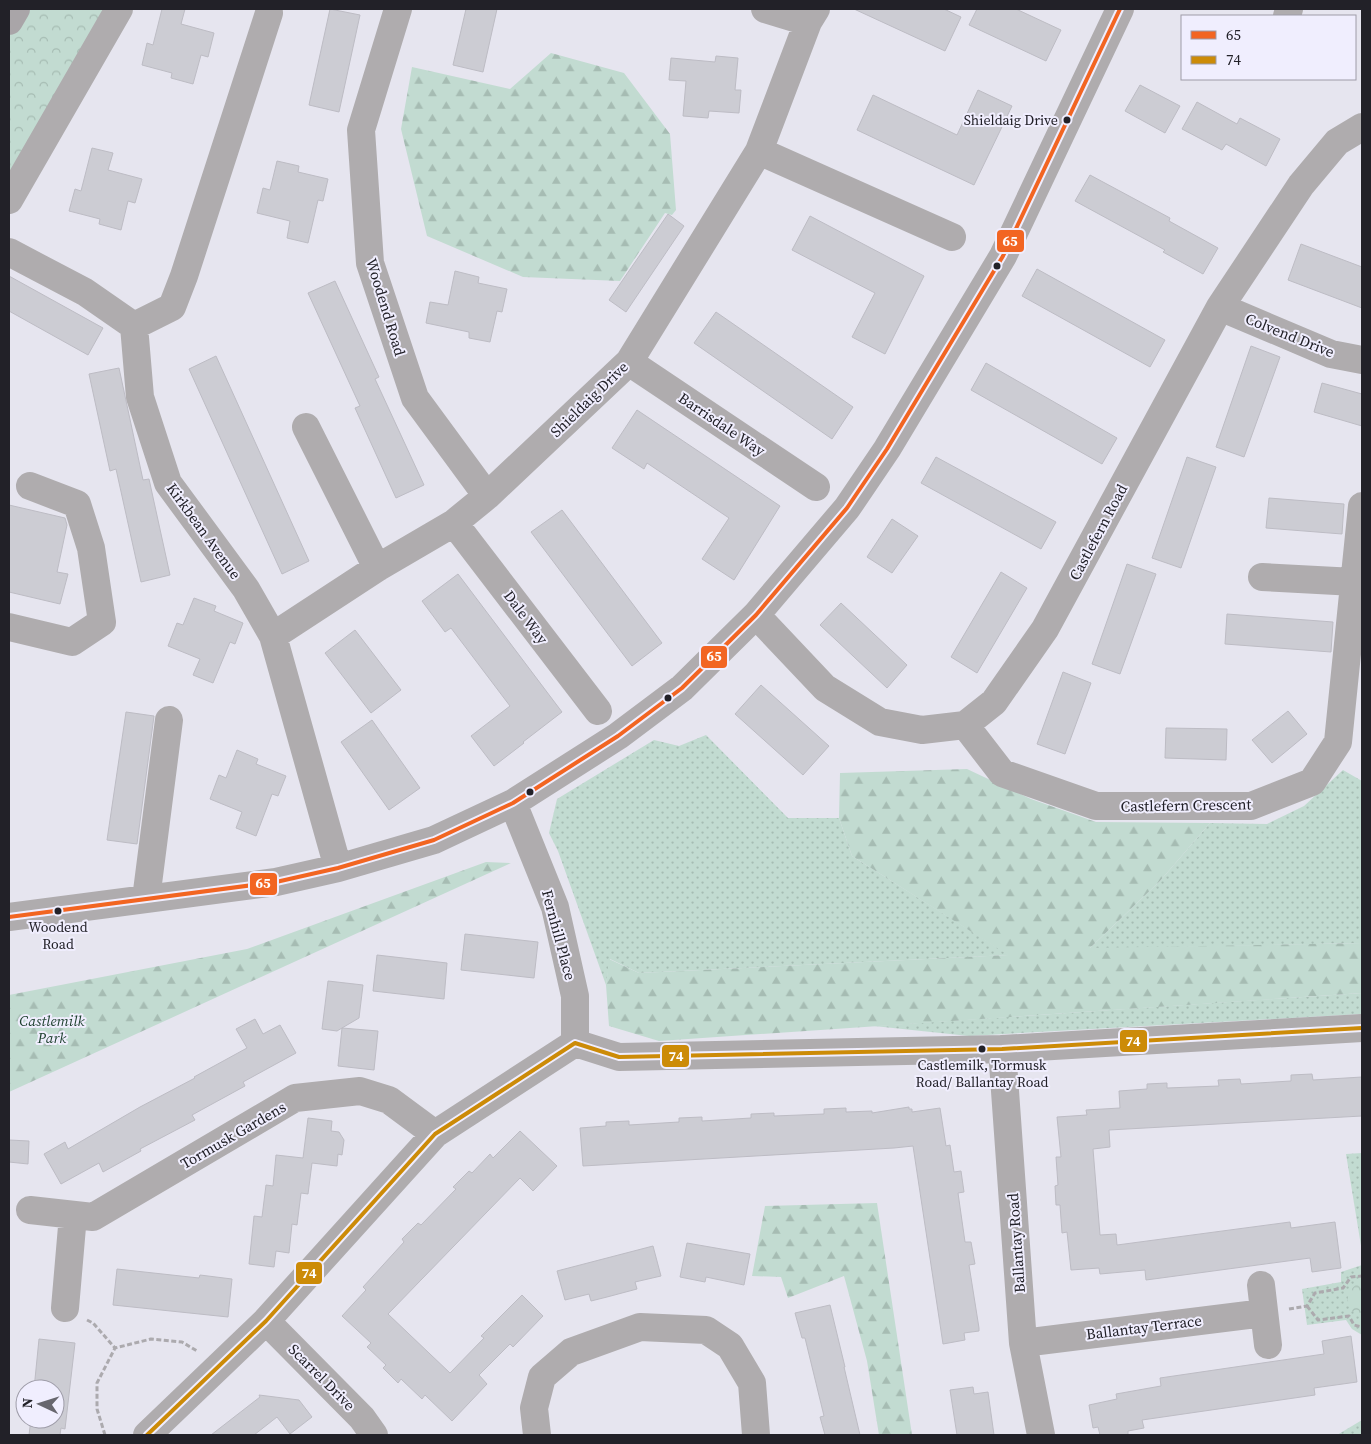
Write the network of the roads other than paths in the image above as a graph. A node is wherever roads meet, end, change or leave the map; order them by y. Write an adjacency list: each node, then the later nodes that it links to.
1 (16, 9): 8 (main road)
2 (119, 9): 11 (street)
3 (398, 9): 21 (street, Woodend Road)
4 (765, 9): 7 (street)
5 (1113, 11): 27 (street)
6 (268, 13): 15 (street)
7 (812, 16): 10 (street, Shieldaig Drive)
8 (9, 21)
9 (1362, 127): 14 (street, Castlefern Road)
10 (759, 151): 12 (street); 17 (street, Shieldaig Drive)
11 (9, 200)
12 (952, 237)
13 (9, 252): 15 (street)
14 (1220, 307): 16 (street, Colvend Drive); 32 (street, Castlefern Road)
15 (134, 326): 29 (street, Kirkbean Avenue)
16 (1362, 360)
17 (629, 362): 20 (street, Barrisdale Way); 21 (street, Shieldaig Drive)
18 (306, 427): 24 (street)
19 (30, 486): 28 (street)
20 (816, 486)
21 (487, 496): 23 (street, Shieldaig Drive)
22 (1362, 506): 26 (street, Castlefern Crescent)
23 (454, 523): 24 (street, Shieldaig Drive); 30 (street, Dale Way)
24 (377, 568): 29 (street, Shieldaig Drive)
25 (1262, 577): 26 (street)
26 (1355, 582): 32 (street, Castlefern Crescent)
27 (756, 616): 32 (street); 33 (street)
28 (9, 627)
29 (273, 636): 34 (street, Kirkbean Avenue)
30 (598, 711)
31 (169, 720): 35 (street)
32 (965, 726)
33 (513, 803): 34 (street); 38 (street, Fernhill Place)
34 (338, 868): 35 (street)
35 (146, 900): 36 (street)
36 (9, 918)
37 (1362, 1028): 39 (street)
38 (575, 1043): 39 (street); 40 (street)
39 (1002, 1049): 47 (street, Ballantay Road)
40 (435, 1134): 42 (street, Tormusk Gardens); 46 (street)
41 (30, 1210): 42 (street, Tormusk Gardens)
42 (73, 1215): 44 (street)
43 (1262, 1285): 45 (street)
44 (65, 1308)
45 (1264, 1313): 47 (street, Ballantay Terrace); 48 (street)
46 (266, 1321): 49 (street); 50 (street, Scarrel Drive)
47 (1023, 1343): 53 (street, Ballantay Road)
48 (1268, 1345)
49 (147, 1435)
50 (374, 1435)
51 (537, 1435): 52 (street)
52 (756, 1435)
53 (1040, 1435)

